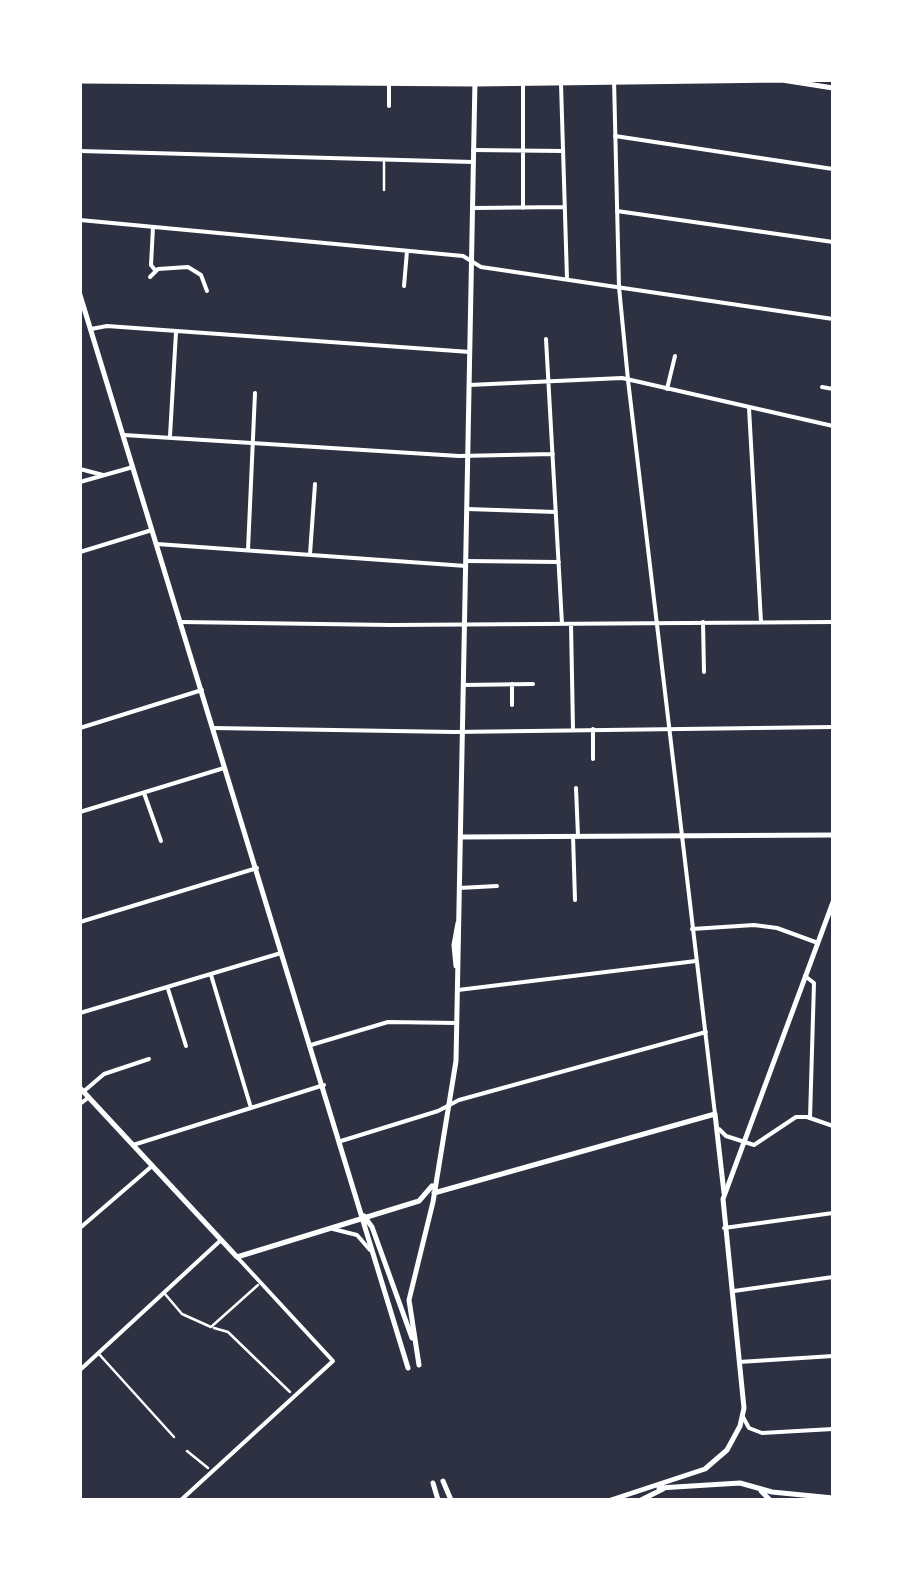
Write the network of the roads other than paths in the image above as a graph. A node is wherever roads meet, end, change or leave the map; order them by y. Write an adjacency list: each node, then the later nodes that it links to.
1 (80, 81): 2 (main road)
2 (303, 81): 8 (main road)
3 (614, 81): 5 (main road); 7 (main road); 11 (street)
4 (475, 82): 6 (main road); 8 (main road); 12 (main road)
5 (823, 82): 9 (main road)
6 (523, 83): 7 (main road); 13 (street)
7 (561, 83): 15 (street)
8 (389, 84): 10 (street)
9 (833, 88)
10 (389, 106)
11 (615, 136): 18 (street); 23 (street)
12 (474, 150): 13 (street); 17 (main road)
13 (522, 150): 15 (street); 22 (street)
14 (80, 151): 16 (street)
15 (562, 151): 20 (street)
16 (384, 161): 17 (street); 19 (street)
17 (473, 162): 21 (main road)
18 (833, 169)
19 (384, 190)
20 (564, 207): 22 (street); 31 (street)
21 (472, 208): 22 (street); 28 (main road)
22 (523, 208)
23 (617, 210): 26 (street); 33 (street)
24 (80, 220): 25 (street)
25 (153, 226): 27 (street); 29 (street)
26 (833, 242)
27 (408, 251): 28 (street); 32 (street)
28 (471, 262): 31 (street); 40 (main road)
29 (155, 270): 30 (street); 34 (street)
30 (150, 278)
31 (567, 279): 33 (street)
32 (404, 286)
33 (619, 287): 36 (street); 42 (street)
34 (208, 291)
35 (80, 297): 37 (main road)
36 (833, 319)
37 (91, 329): 38 (street); 51 (main road)
38 (176, 332): 40 (street); 52 (street)
39 (546, 339): 43 (street)
40 (470, 352): 44 (main road)
41 (674, 356): 46 (street)
42 (628, 380): 43 (street); 46 (street); 71 (street)
43 (550, 382): 44 (street); 54 (street)
44 (469, 385): 55 (main road)
45 (822, 386): 47 (street)
46 (667, 389): 49 (street)
47 (833, 389)
48 (255, 393): 53 (street)
49 (749, 406): 50 (street); 73 (street)
50 (833, 426)
51 (124, 435): 52 (street); 56 (main road)
52 (170, 436): 53 (street)
53 (254, 443): 55 (street); 65 (street)
54 (554, 454): 55 (street); 62 (street)
55 (468, 456): 61 (main road)
56 (134, 467): 58 (street); 63 (main road)
57 (80, 469): 58 (street)
58 (103, 475): 59 (street)
59 (80, 482)
60 (315, 484): 67 (street)
61 (466, 510): 62 (street); 69 (main road)
62 (556, 512): 68 (street)
63 (152, 529): 64 (main road); 66 (street)
64 (157, 544): 65 (street); 70 (main road)
65 (248, 550): 67 (street)
66 (80, 552)
67 (310, 554): 69 (street)
68 (559, 562): 69 (street); 75 (street)
69 (466, 564): 77 (main road)
70 (181, 622): 77 (street); 82 (main road)
71 (655, 622): 72 (street); 76 (street); 87 (street)
72 (704, 622): 73 (street); 78 (street)
73 (761, 622): 74 (street)
74 (833, 622)
75 (562, 624): 76 (street); 77 (street)
76 (571, 624): 88 (street)
77 (464, 625): 81 (main road)
78 (704, 672)
79 (512, 684): 80 (street); 81 (street); 83 (street)
80 (533, 684)
81 (463, 685): 90 (main road)
82 (202, 690): 85 (street); 86 (main road)
83 (512, 706)
84 (833, 727): 87 (street)
85 (80, 728)
86 (213, 728): 90 (street); 92 (main road)
87 (668, 729): 89 (street); 97 (street)
88 (573, 730): 89 (street); 90 (street)
89 (593, 730): 91 (street)
90 (462, 732): 99 (main road)
91 (593, 759)
92 (226, 768): 94 (street); 101 (main road)
93 (576, 788): 98 (street)
94 (144, 793): 95 (street); 100 (street)
95 (80, 812)
96 (833, 834): 97 (main road)
97 (682, 835): 98 (main road); 107 (street)
98 (576, 836): 99 (main road); 104 (street)
99 (460, 837): 103 (main road)
100 (160, 841)
101 (256, 868): 106 (street); 109 (main road)
102 (497, 886): 103 (street)
103 (459, 888): 114 (main road)
104 (575, 900)
105 (833, 902): 108 (main road)
106 (80, 922)
107 (692, 929): 108 (street); 110 (street)
108 (818, 943): 112 (main road)
109 (283, 952): 111 (street); 118 (main road)
110 (696, 961): 114 (street); 117 (street)
111 (211, 976): 113 (street); 125 (street)
112 (806, 976): 127 (street); 130 (main road)
113 (168, 988): 115 (street); 119 (street)
114 (458, 990): 116 (main road)
115 (80, 1013)
116 (457, 1022): 118 (street); 124 (main road)
117 (706, 1032): 124 (street); 126 (street)
118 (311, 1045): 121 (main road)
119 (186, 1046)
120 (149, 1058): 122 (street)
121 (324, 1086): 125 (street); 129 (main road)
122 (84, 1092): 123 (street); 131 (main road)
123 (80, 1104)
124 (448, 1105): 129 (street); 133 (main road)
125 (251, 1108): 131 (street)
126 (716, 1117): 130 (street); 134 (main road); 135 (main road)
127 (810, 1118): 128 (street); 130 (street)
128 (833, 1126)
129 (341, 1141): 137 (main road)
130 (743, 1142): 134 (main road)
131 (133, 1146): 132 (main road)
132 (152, 1166): 138 (street); 141 (main road)
133 (435, 1182): 135 (main road); 137 (main road)
134 (724, 1192): 139 (main road)
135 (434, 1194): 137 (main road)
136 (833, 1213): 139 (street)
137 (364, 1216): 140 (main road); 142 (main road)
138 (80, 1228)
139 (724, 1228): 146 (main road)
140 (323, 1230): 142 (street); 143 (main road)
141 (221, 1240): 143 (main road); 147 (street)
142 (372, 1253): 152 (main road)
143 (237, 1257): 145 (street)
144 (833, 1277): 146 (street)
145 (260, 1283): 148 (street); 166 (street)
146 (731, 1291): 151 (main road)
147 (164, 1293): 148 (street); 149 (street)
148 (211, 1327): 154 (street)
149 (98, 1353): 153 (street); 157 (street)
150 (833, 1356): 151 (street)
151 (739, 1362): 155 (main road)
152 (408, 1368)
153 (80, 1370)
154 (290, 1392)
155 (743, 1418): 156 (street); 164 (main road)
156 (833, 1429)
157 (174, 1437)
158 (187, 1452): 159 (street)
159 (208, 1468)
160 (443, 1481): 168 (main road)
161 (433, 1483): 167 (main road)
162 (671, 1487): 163 (main road); 164 (main road); 170 (main road)
163 (759, 1488): 165 (main road); 171 (main road)
164 (646, 1489): 169 (main road)
165 (833, 1498)
166 (182, 1500)
167 (438, 1500)
168 (450, 1500)
169 (610, 1500)
170 (641, 1500)
171 (770, 1500)

